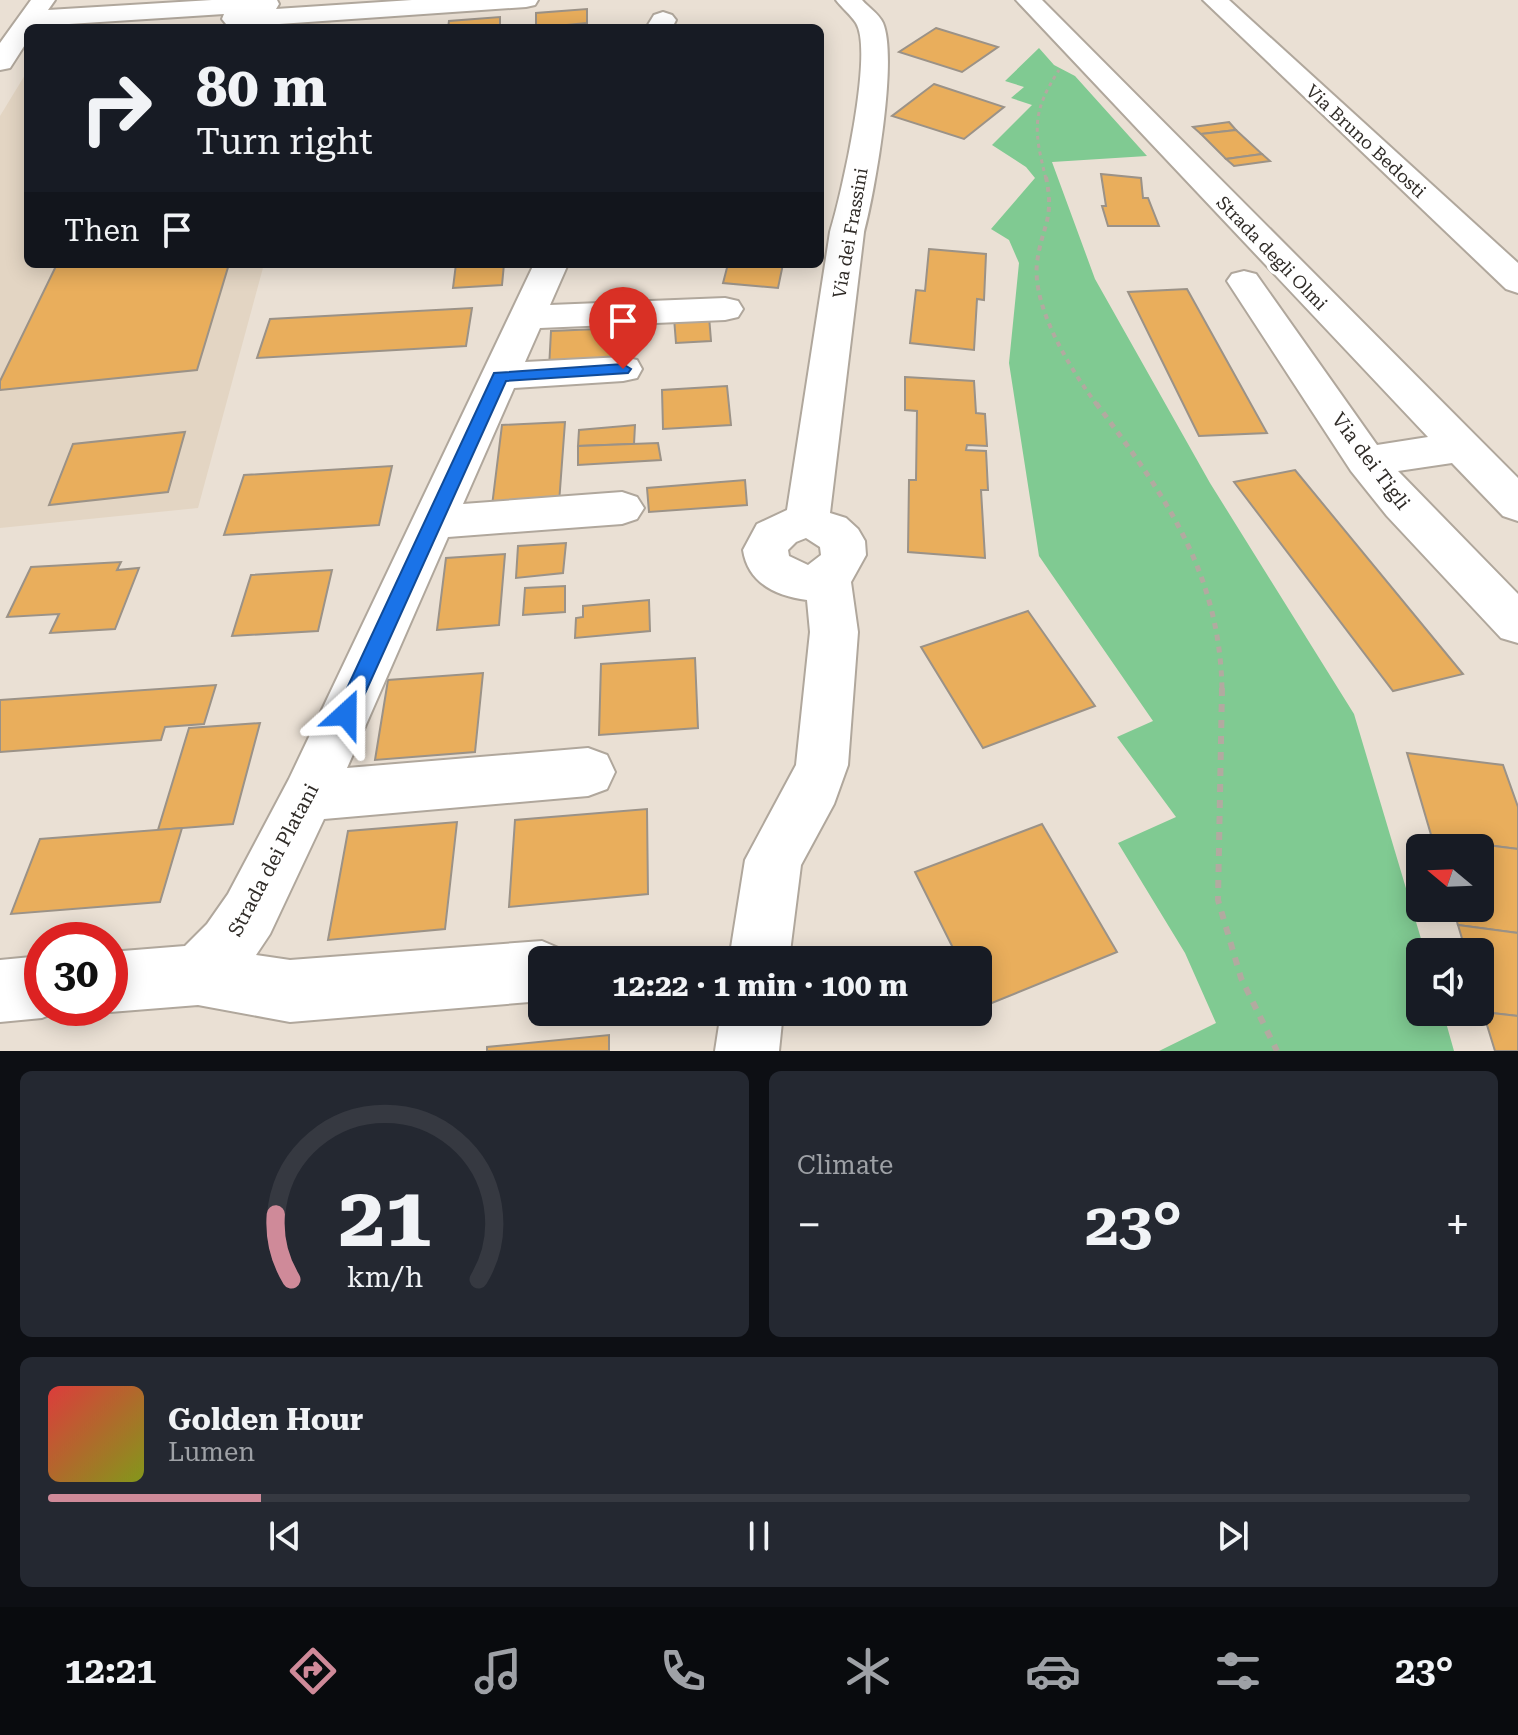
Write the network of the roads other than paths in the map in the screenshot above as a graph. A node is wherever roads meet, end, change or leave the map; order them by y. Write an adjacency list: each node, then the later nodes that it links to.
1 (333, 0): 6 (street)
2 (526, 0): 7 (street)
3 (848, 0): 25 (street, Via dei Frassini)
4 (1028, 0): 17 (street, Strada degli Olmi)
5 (1215, 0): 12 (street, Via Bruno Bedosti)
6 (273, 2): 7 (street)
7 (240, 6): 8 (street)
8 (30, 9): 9 (street)
9 (0, 62)
10 (549, 268): 14 (street, Strada dei Platani)
11 (1244, 281): 18 (street, Via dei Tigli)
12 (1518, 282)
13 (725, 309): 14 (street)
14 (527, 317): 16 (street, Strada dei Platani)
15 (623, 369): 16 (street)
16 (500, 376): 21 (street, Strada dei Platani)
17 (1460, 447): 18 (street); 19 (street, Strada degli Olmi)
18 (1366, 461): 22 (street, Via dei Tigli)
19 (1518, 505)
20 (622, 508): 21 (street)
21 (434, 522): 24 (street, Strada dei Platani)
22 (1518, 624)
23 (588, 772): 24 (street)
24 (308, 796): 27 (street, Strada dei Platani)
25 (761, 946)
26 (528, 972): 27 (street)
27 (198, 975): 28 (street)
28 (128, 981)
29 (24, 989): 30 (street)
30 (0, 991)
31 (750, 1026): 32 (street)
32 (747, 1051)

